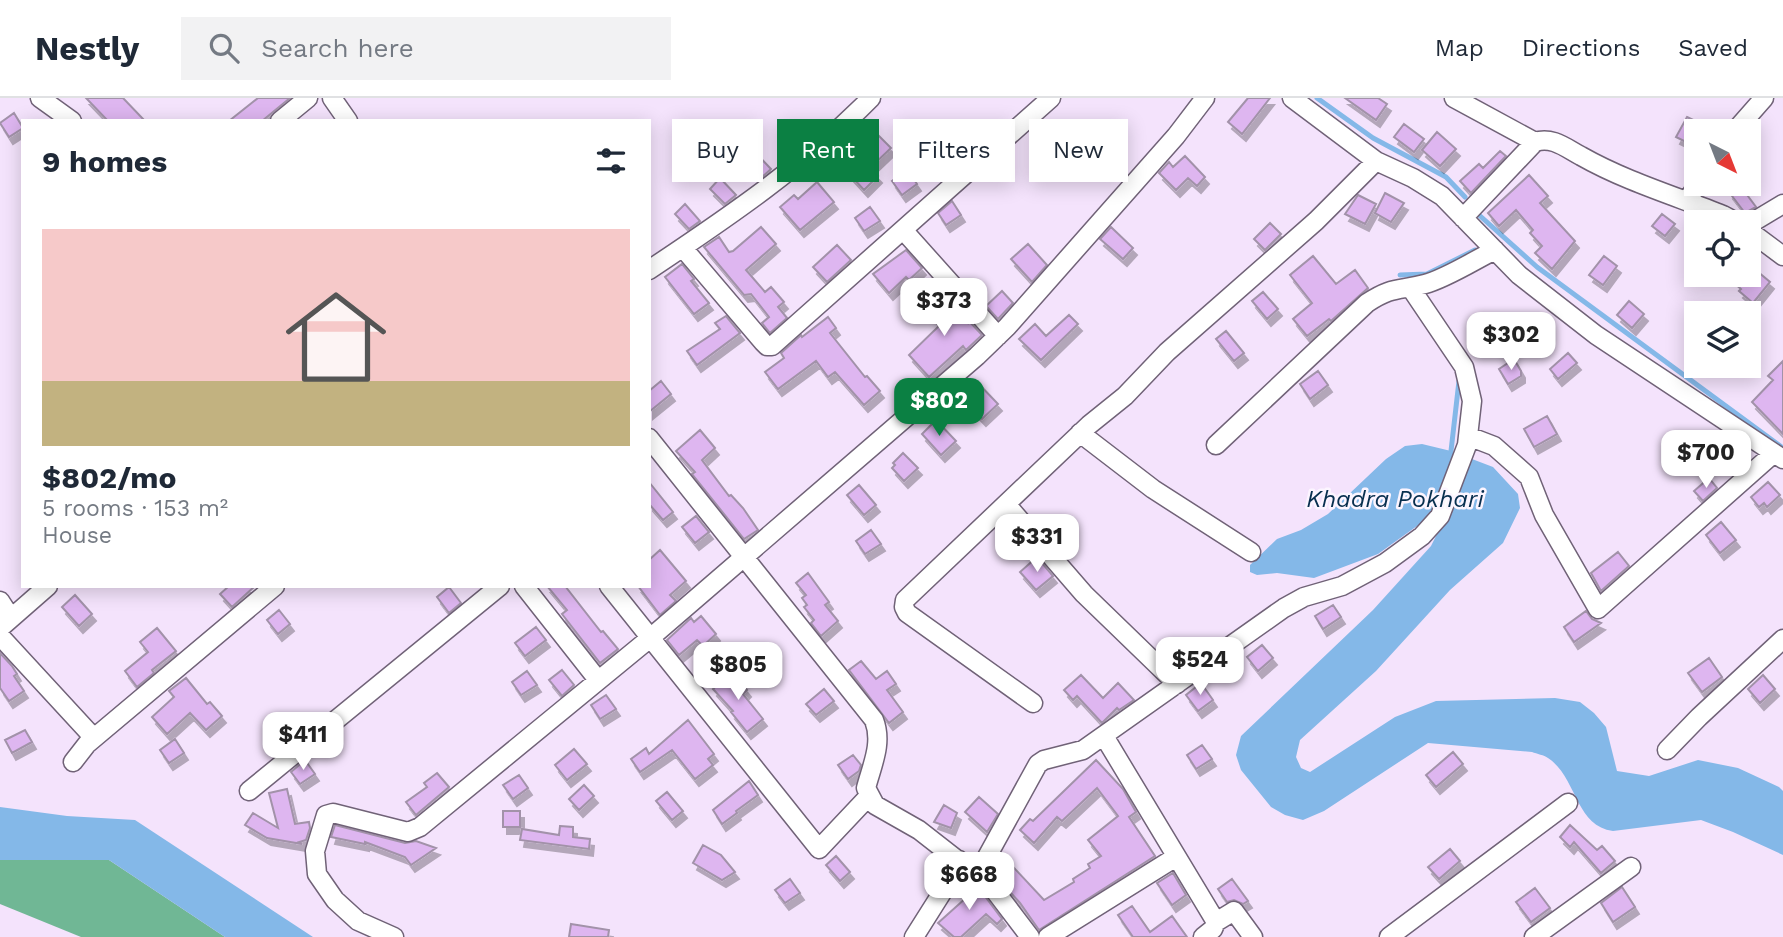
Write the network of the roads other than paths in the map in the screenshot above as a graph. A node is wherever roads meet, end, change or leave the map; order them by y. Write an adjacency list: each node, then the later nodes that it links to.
1 (40, 98): 10 (street)
2 (308, 98): 11 (street)
3 (332, 98): 12 (street)
4 (871, 98): 24 (street)
5 (1051, 98): 22 (street)
6 (1205, 98): 29 (street)
7 (1292, 98): 15 (street)
8 (1454, 98): 14 (street)
9 (1764, 98): 13 (street)
10 (69, 119)
11 (282, 119)
12 (347, 119)
13 (1746, 119)
14 (1535, 142): 17 (street); 20 (street)
15 (1376, 161): 20 (street); 30 (street)
16 (1690, 196): 17 (street)
17 (1687, 201): 19 (street)
18 (1783, 204): 21 (street)
19 (1710, 210)
20 (1463, 218): 25 (street)
21 (1761, 219)
22 (904, 231): 24 (street); 29 (street)
23 (1761, 238): 26 (street)
24 (683, 248): 27 (street)
25 (1495, 250): 28 (street); 34 (street)
26 (1783, 256)
27 (651, 269)
28 (1410, 286): 32 (street); 33 (street)
29 (998, 335): 37 (street)
30 (1080, 433): 35 (street); 36 (street)
31 (651, 441): 37 (street)
32 (1468, 441): 34 (street); 49 (street)
33 (1216, 445)
34 (1778, 456)
35 (1006, 504): 49 (street); 50 (street)
36 (1251, 552)
37 (743, 558): 46 (street); 56 (street)
38 (46, 588): 44 (street)
39 (273, 588): 52 (street)
40 (498, 588): 55 (street)
41 (526, 588): 48 (street)
42 (611, 588): 46 (street)
43 (0, 601): 44 (street)
44 (6, 623)
45 (0, 636): 52 (street)
46 (649, 639): 48 (street); 56 (street)
47 (1783, 639): 53 (street)
48 (598, 680): 63 (street)
49 (1177, 684): 51 (street)
50 (1033, 703)
51 (1104, 736): 58 (street); 61 (street)
52 (94, 738): 54 (street)
53 (1667, 750)
54 (73, 762)
55 (249, 791)
56 (869, 796): 59 (street)
57 (1568, 803): 69 (street)
58 (1176, 857): 62 (street); 66 (street)
59 (959, 860): 61 (street); 64 (street)
60 (1631, 867): 70 (street)
61 (977, 875): 65 (street)
62 (1216, 922): 67 (street); 68 (street)
63 (394, 937)
64 (914, 937)
65 (1030, 937)
66 (1048, 937)
67 (1203, 937)
68 (1254, 937)
69 (1389, 937)
70 (1534, 937)

